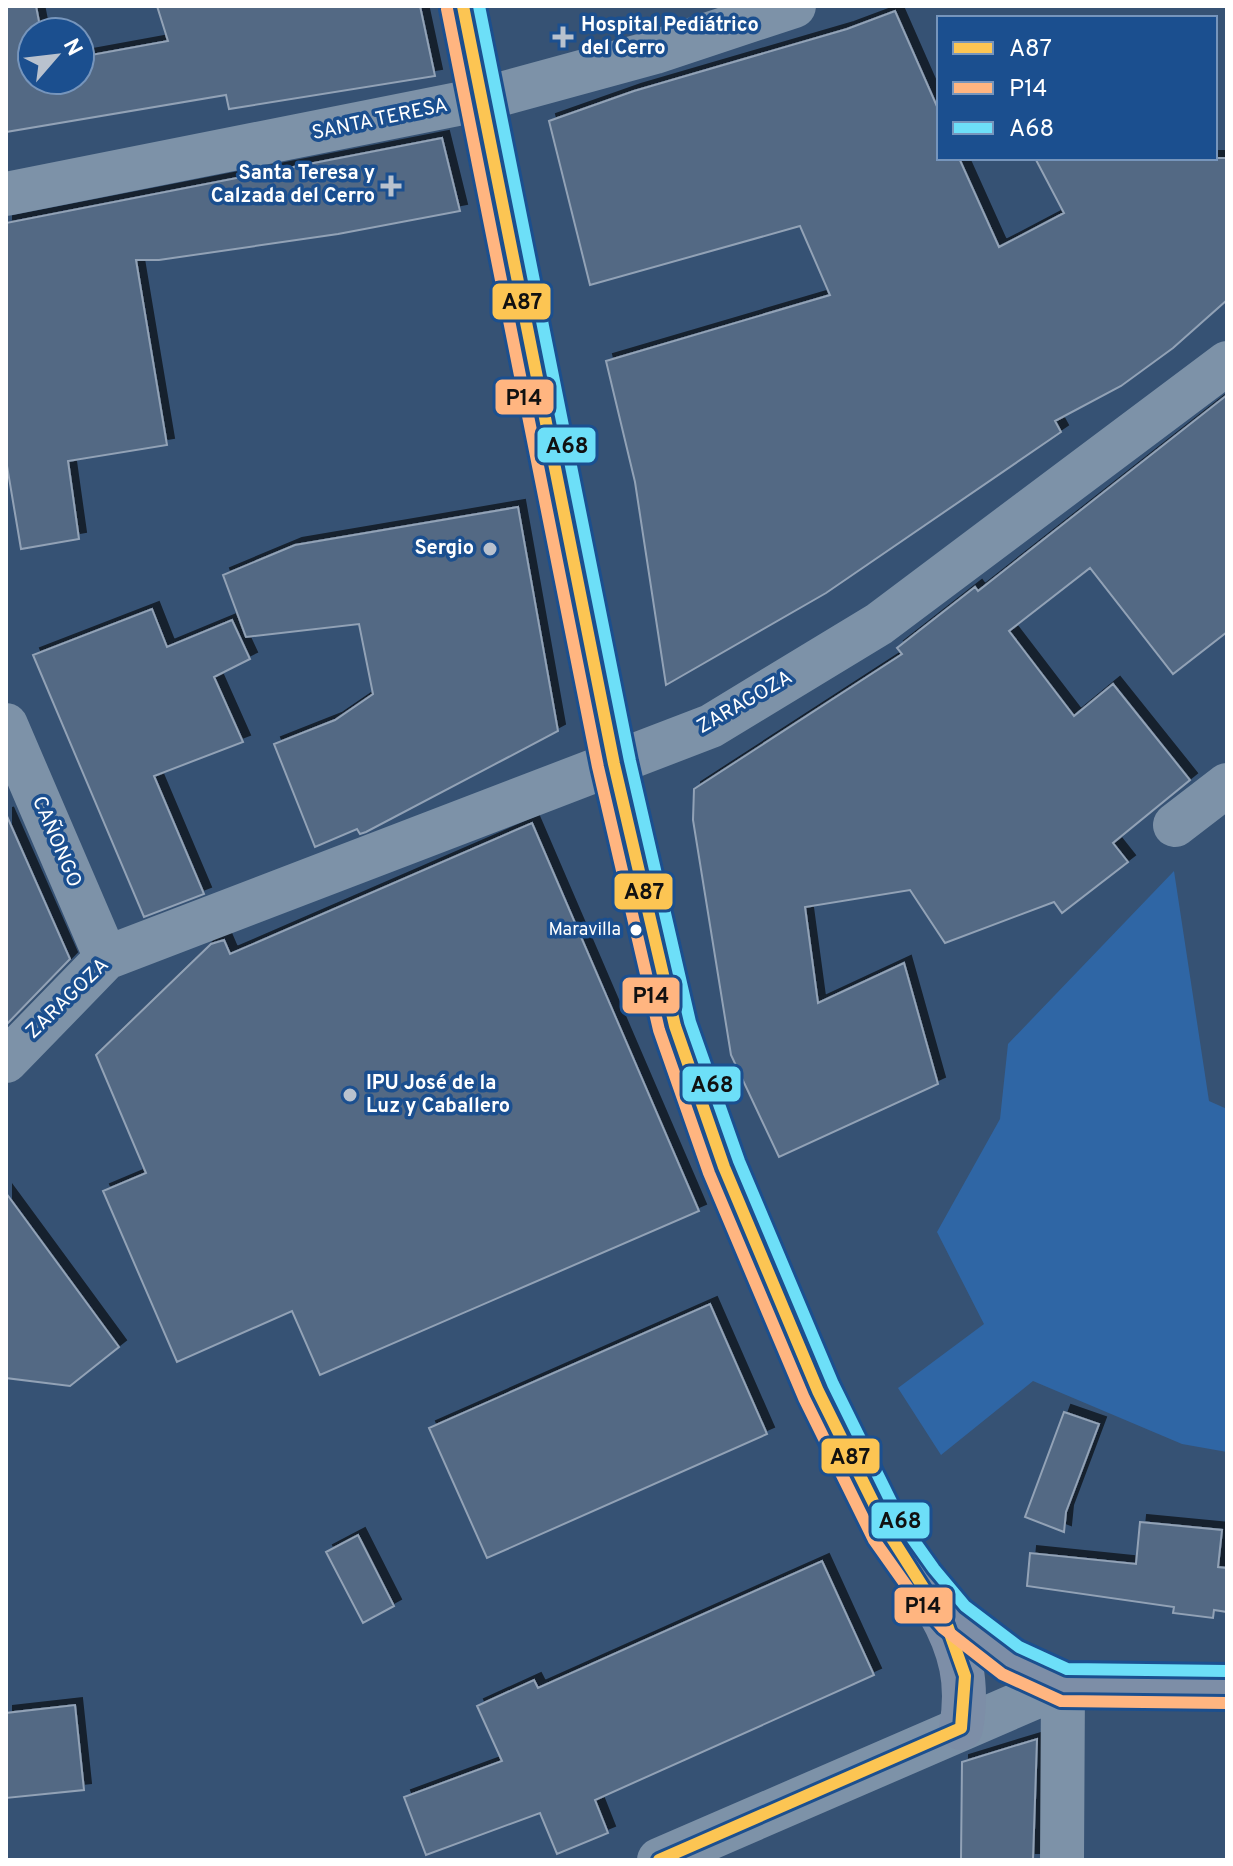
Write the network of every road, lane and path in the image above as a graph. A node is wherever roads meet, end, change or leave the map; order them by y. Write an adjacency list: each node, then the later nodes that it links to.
1 (463, 6): 3 (main road)
2 (794, 6): 3 (street, SANTA TERESA)
3 (483, 99): 4 (street, SANTA TERESA); 7 (main road)
4 (6, 194)
5 (1227, 363): 7 (street, ZARAGOZA)
6 (6, 725): 10 (street, CAÑONGO)
7 (614, 764): 10 (street, ZARAGOZA); 12 (main road)
8 (1227, 785): 9 (street)
9 (1175, 825)
10 (106, 958): 11 (street, ZARAGOZA)
11 (6, 1061)
12 (921, 1579): 13 (main road); 15 (main road)
13 (1063, 1685): 14 (main road); 15 (street); 17 (street)
14 (1227, 1687)
15 (961, 1728): 16 (street)
16 (659, 1860)
17 (1062, 1860)

